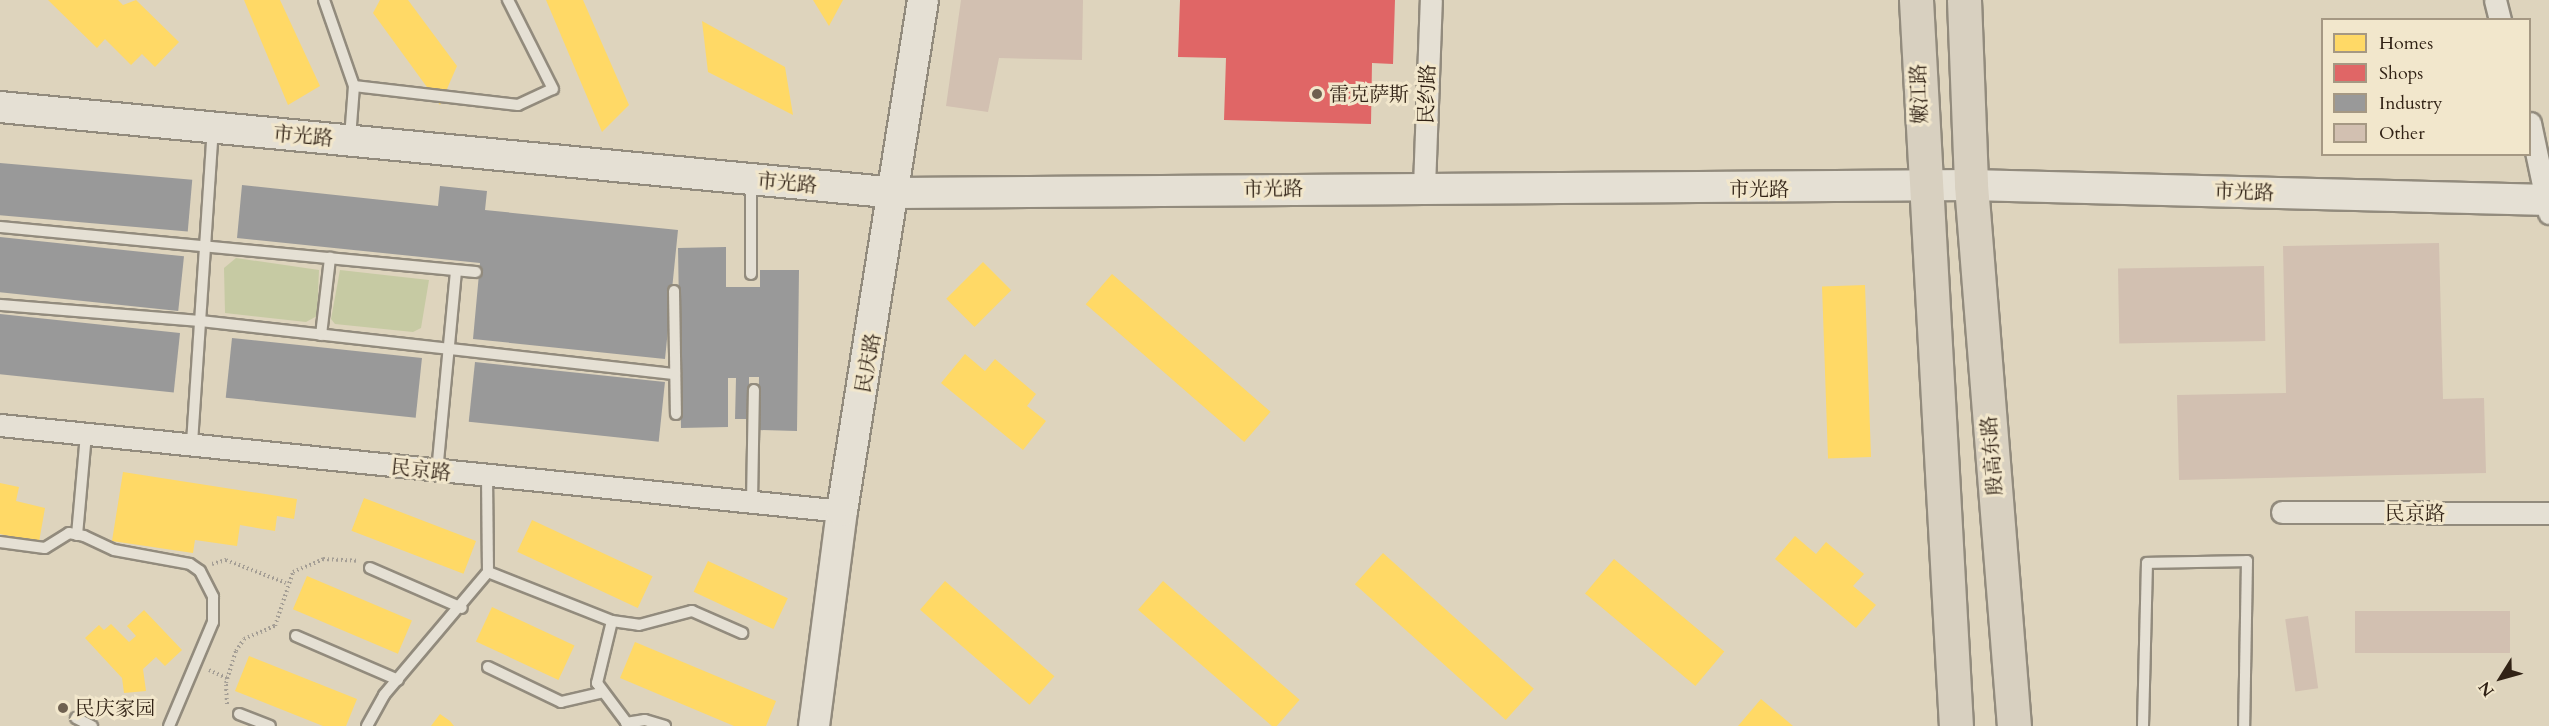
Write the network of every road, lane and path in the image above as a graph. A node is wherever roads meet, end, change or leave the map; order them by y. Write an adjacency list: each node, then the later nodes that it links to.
1 (324, 0): 9 (lane)
2 (508, 0): 9 (lane)
3 (923, 0): 18 (street, 民庆路)
4 (1431, 0): 16 (street, 民约路)
5 (1916, 0): 17 (main road, 嫩江路)
6 (1964, 0): 15 (main road)
7 (2495, 0): 8 (street)
8 (2500, 18)
9 (354, 86): 13 (lane)
10 (0, 107): 11 (street, 市光路)
11 (213, 128): 13 (street, 市光路); 21 (lane)
12 (2531, 132): 19 (street)
13 (350, 141): 14 (street, 市光路)
14 (751, 179): 18 (street, 市光路); 25 (lane)
15 (1971, 185): 17 (street, 市光路); 19 (street, 市光路); 69 (main road, 殷高东路)
16 (1424, 187): 17 (street, 市光路); 18 (street, 市光路)
17 (1923, 189): 68 (main road)
18 (897, 193): 40 (street, 民庆路)
19 (2548, 205)
20 (0, 227): 21 (lane)
21 (206, 246): 22 (lane); 28 (lane)
22 (330, 258): 23 (lane); 29 (lane)
23 (456, 271): 24 (lane); 30 (lane)
24 (476, 272)
25 (751, 274)
26 (674, 291): 31 (lane)
27 (0, 305): 28 (lane)
28 (201, 321): 29 (lane); 36 (lane)
29 (321, 335): 30 (lane)
30 (450, 349): 31 (lane); 37 (lane)
31 (675, 374): 33 (lane)
32 (754, 390): 39 (lane)
33 (676, 414)
34 (0, 425): 35 (street, 民京路)
35 (87, 434): 36 (street, 民京路); 43 (lane)
36 (192, 443): 37 (street, 民京路)
37 (437, 472): 38 (street, 民京路)
38 (487, 477): 39 (street, 民京路); 47 (lane)
39 (752, 502): 40 (street, 民京路)
40 (842, 511): 67 (street, 民庆路)
41 (2282, 512): 42 (street, 民京路)
42 (2549, 513)
43 (77, 535): 44 (lane); 46 (lane)
44 (0, 542)
45 (370, 568): 48 (path); 49 (lane)
46 (200, 572): 48 (path); 53 (lane)
47 (488, 572): 49 (lane); 50 (lane)
48 (286, 583): 55 (path)
49 (462, 608): 56 (lane)
50 (612, 621): 51 (lane); 57 (lane)
51 (742, 633)
52 (296, 636): 56 (lane)
53 (198, 665): 55 (path); 63 (lane)
54 (488, 667): 57 (lane)
55 (227, 678): 58 (path)
56 (398, 680): 65 (lane)
57 (600, 693): 61 (lane)
58 (227, 709)
59 (239, 714): 64 (lane)
60 (76, 718): 62 (lane)
61 (627, 725): 66 (lane)
62 (92, 726)
63 (170, 726)
64 (270, 726)
65 (367, 726)
66 (665, 726)
67 (814, 726)
68 (1956, 726)
69 (2014, 726)
70 (2143, 726): 71 (lane)
71 (2244, 726)

